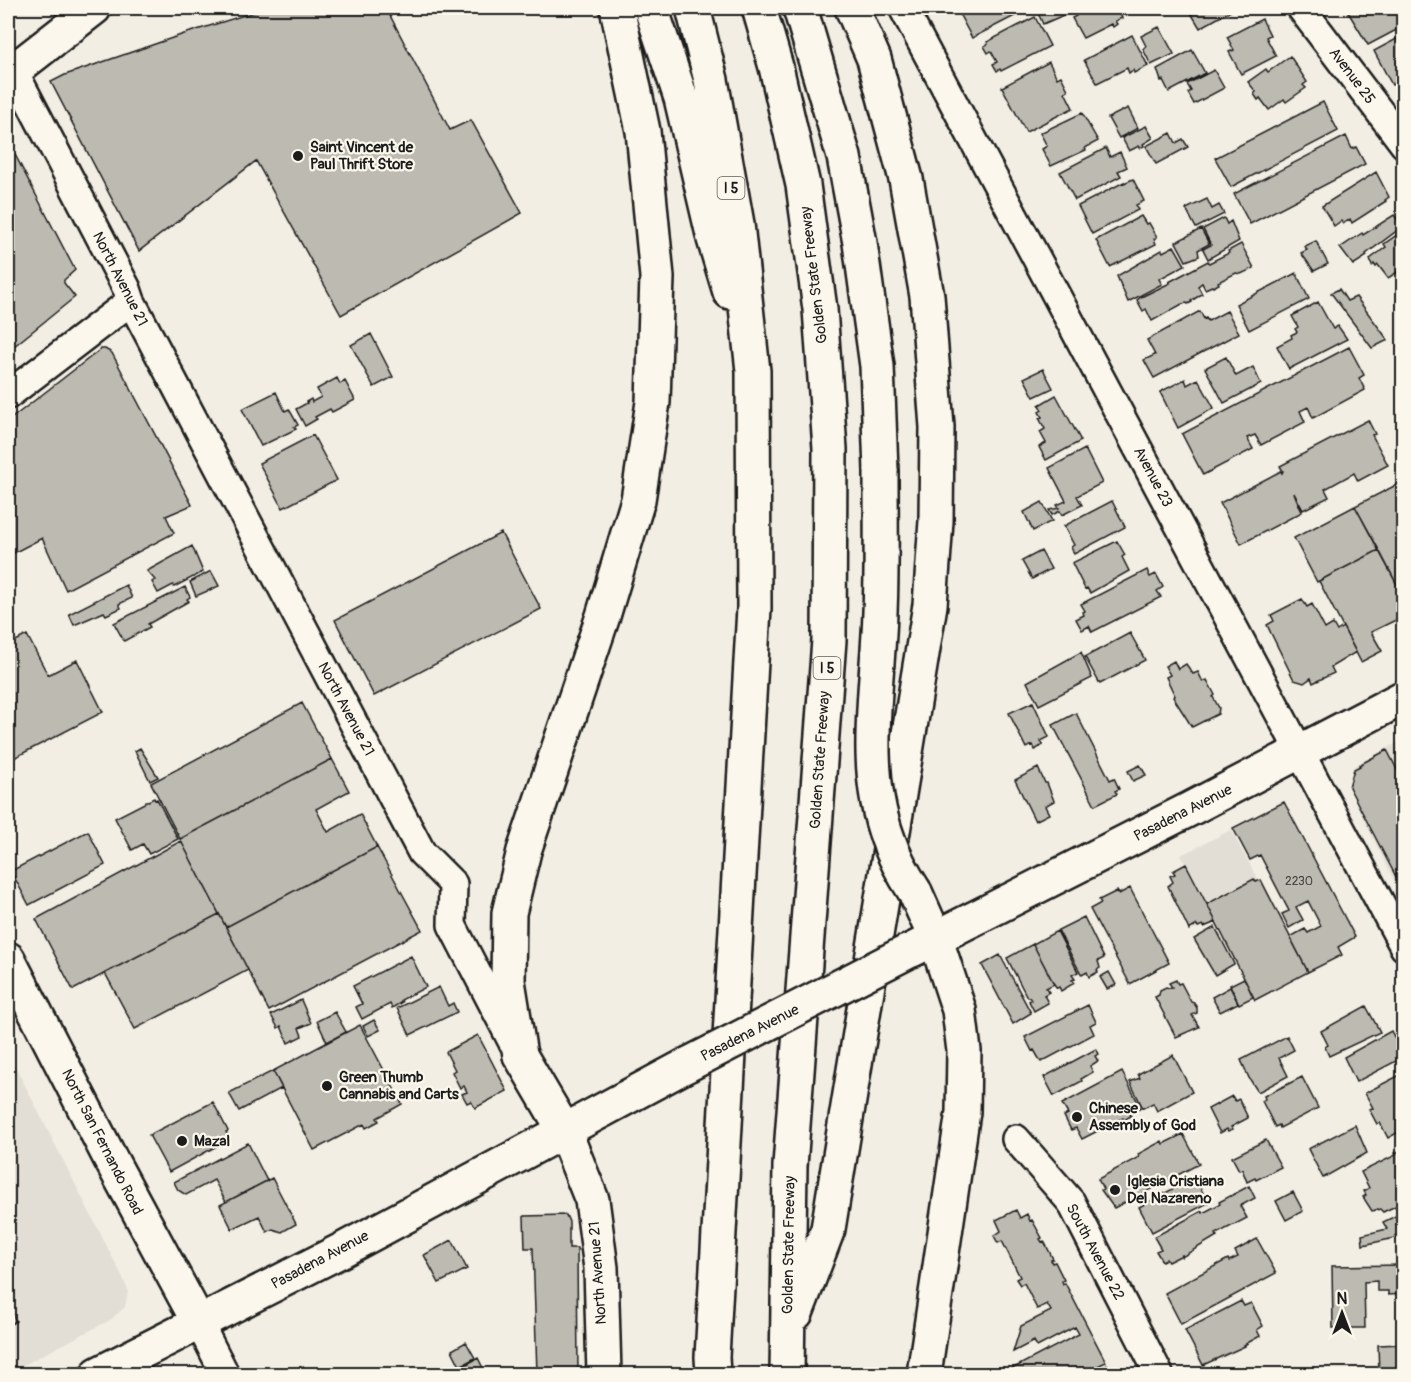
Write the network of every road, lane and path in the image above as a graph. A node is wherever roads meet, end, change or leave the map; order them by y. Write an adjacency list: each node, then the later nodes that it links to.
1 (94, 8): 10 (main road)
2 (617, 8): 20 (main road)
3 (651, 8): 13 (main road)
4 (693, 8): 13 (main road, I 5)
5 (759, 8): 24 (main road, Golden State Freeway / I 5)
6 (800, 8): 17 (main road, bridge)
7 (852, 8): 24 (main road)
8 (903, 8): 16 (street, Avenue 23)
9 (1301, 8): 11 (street, Avenue 25)
10 (9, 69): 12 (street, North Avenue 21)
11 (1404, 144)
12 (131, 301): 14 (street); 20 (street, North Avenue 21)
13 (753, 371): 28 (main road, I 5)
14 (8, 395)
15 (1404, 697): 16 (main road, Pasadena Avenue)
16 (1300, 752): 17 (main road, Pasadena Avenue); 18 (street, Avenue 23)
17 (921, 945): 21 (main road, Pasadena Avenue, bridge); 30 (main road)
18 (1404, 946)
19 (8, 959): 23 (main road, North San Fernando Road)
20 (520, 1055): 21 (main road, North Avenue 21)
21 (564, 1130): 23 (main road, Pasadena Avenue); 27 (main road, North Avenue 21)
22 (1016, 1139): 31 (street, South Avenue 22)
23 (199, 1323): 25 (main road, Pasadena Avenue); 26 (street)
24 (787, 1334): 29 (main road, Golden State Freeway / I 5)
25 (98, 1374)
26 (225, 1374)
27 (604, 1374)
28 (712, 1374)
29 (787, 1374)
30 (924, 1374)
31 (1159, 1374)

